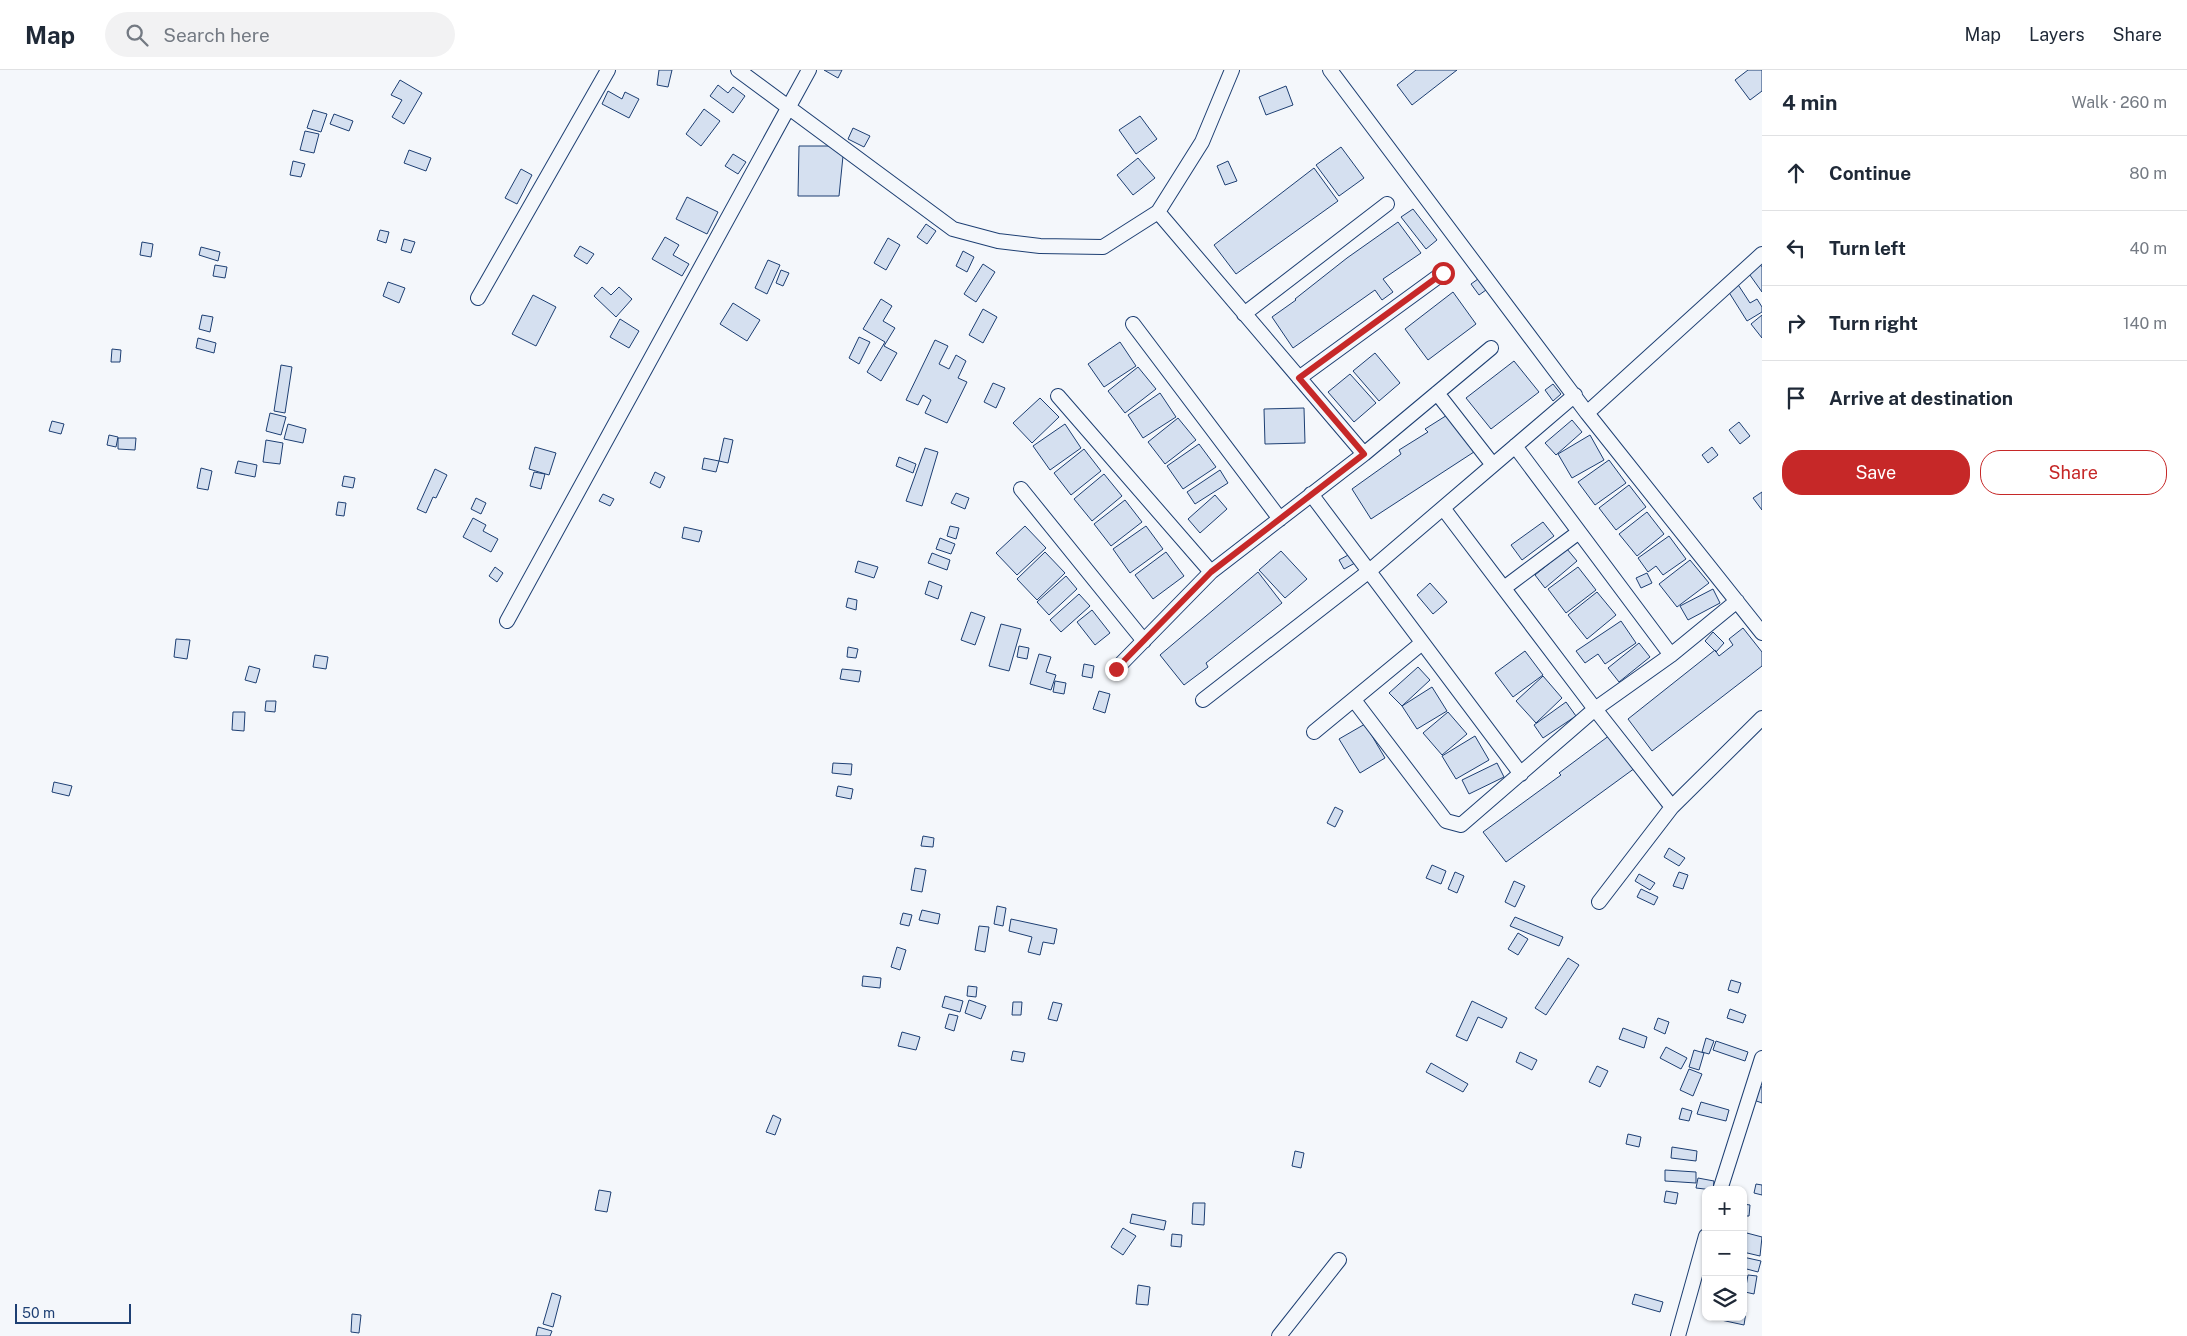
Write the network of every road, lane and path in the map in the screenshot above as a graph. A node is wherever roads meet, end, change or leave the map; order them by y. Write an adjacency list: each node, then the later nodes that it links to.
1 (608, 70): 11 (street)
2 (738, 70): 6 (street)
3 (810, 70): 6 (street)
4 (1232, 70): 8 (street)
5 (1330, 70): 17 (street)
6 (788, 106): 8 (street); 32 (street)
7 (1387, 204): 12 (street)
8 (1158, 212): 12 (street)
9 (1762, 254): 19 (street)
10 (1443, 273): 15 (street)
11 (478, 298)
12 (1244, 314): 15 (street)
13 (1133, 324): 26 (street)
14 (1491, 348): 16 (street)
15 (1299, 378): 21 (street)
16 (1437, 393): 21 (street); 22 (street)
17 (1574, 395): 19 (street); 20 (street)
18 (1058, 396): 28 (street)
19 (1587, 413): 31 (street)
20 (1515, 446): 22 (street); 27 (street)
21 (1364, 454): 24 (street)
22 (1493, 465): 25 (street)
23 (1021, 489): 34 (street)
24 (1311, 494): 26 (street); 29 (street)
25 (1443, 508): 29 (street); 30 (street)
26 (1280, 519): 28 (street)
27 (1579, 532): 30 (street); 36 (street)
28 (1211, 572): 34 (street)
29 (1368, 572): 35 (street); 38 (street)
30 (1504, 588): 40 (street)
31 (1737, 602): 33 (street); 36 (street)
32 (507, 621)
33 (1762, 633)
34 (1144, 641): 37 (street)
35 (1422, 643): 39 (street); 43 (street)
36 (1671, 655): 40 (street)
37 (1116, 669)
38 (1203, 700)
39 (1354, 700): 42 (street); 43 (street)
40 (1595, 710): 43 (street); 44 (street)
41 (1762, 718): 44 (street)
42 (1314, 732)
43 (1521, 774)
44 (1672, 807): 45 (street)
45 (1598, 902)
46 (1762, 1058): 47 (street)
47 (1721, 1186)
48 (1702, 1250): 51 (street)
49 (1340, 1260): 50 (street)
50 (1279, 1336)
51 (1678, 1336)

